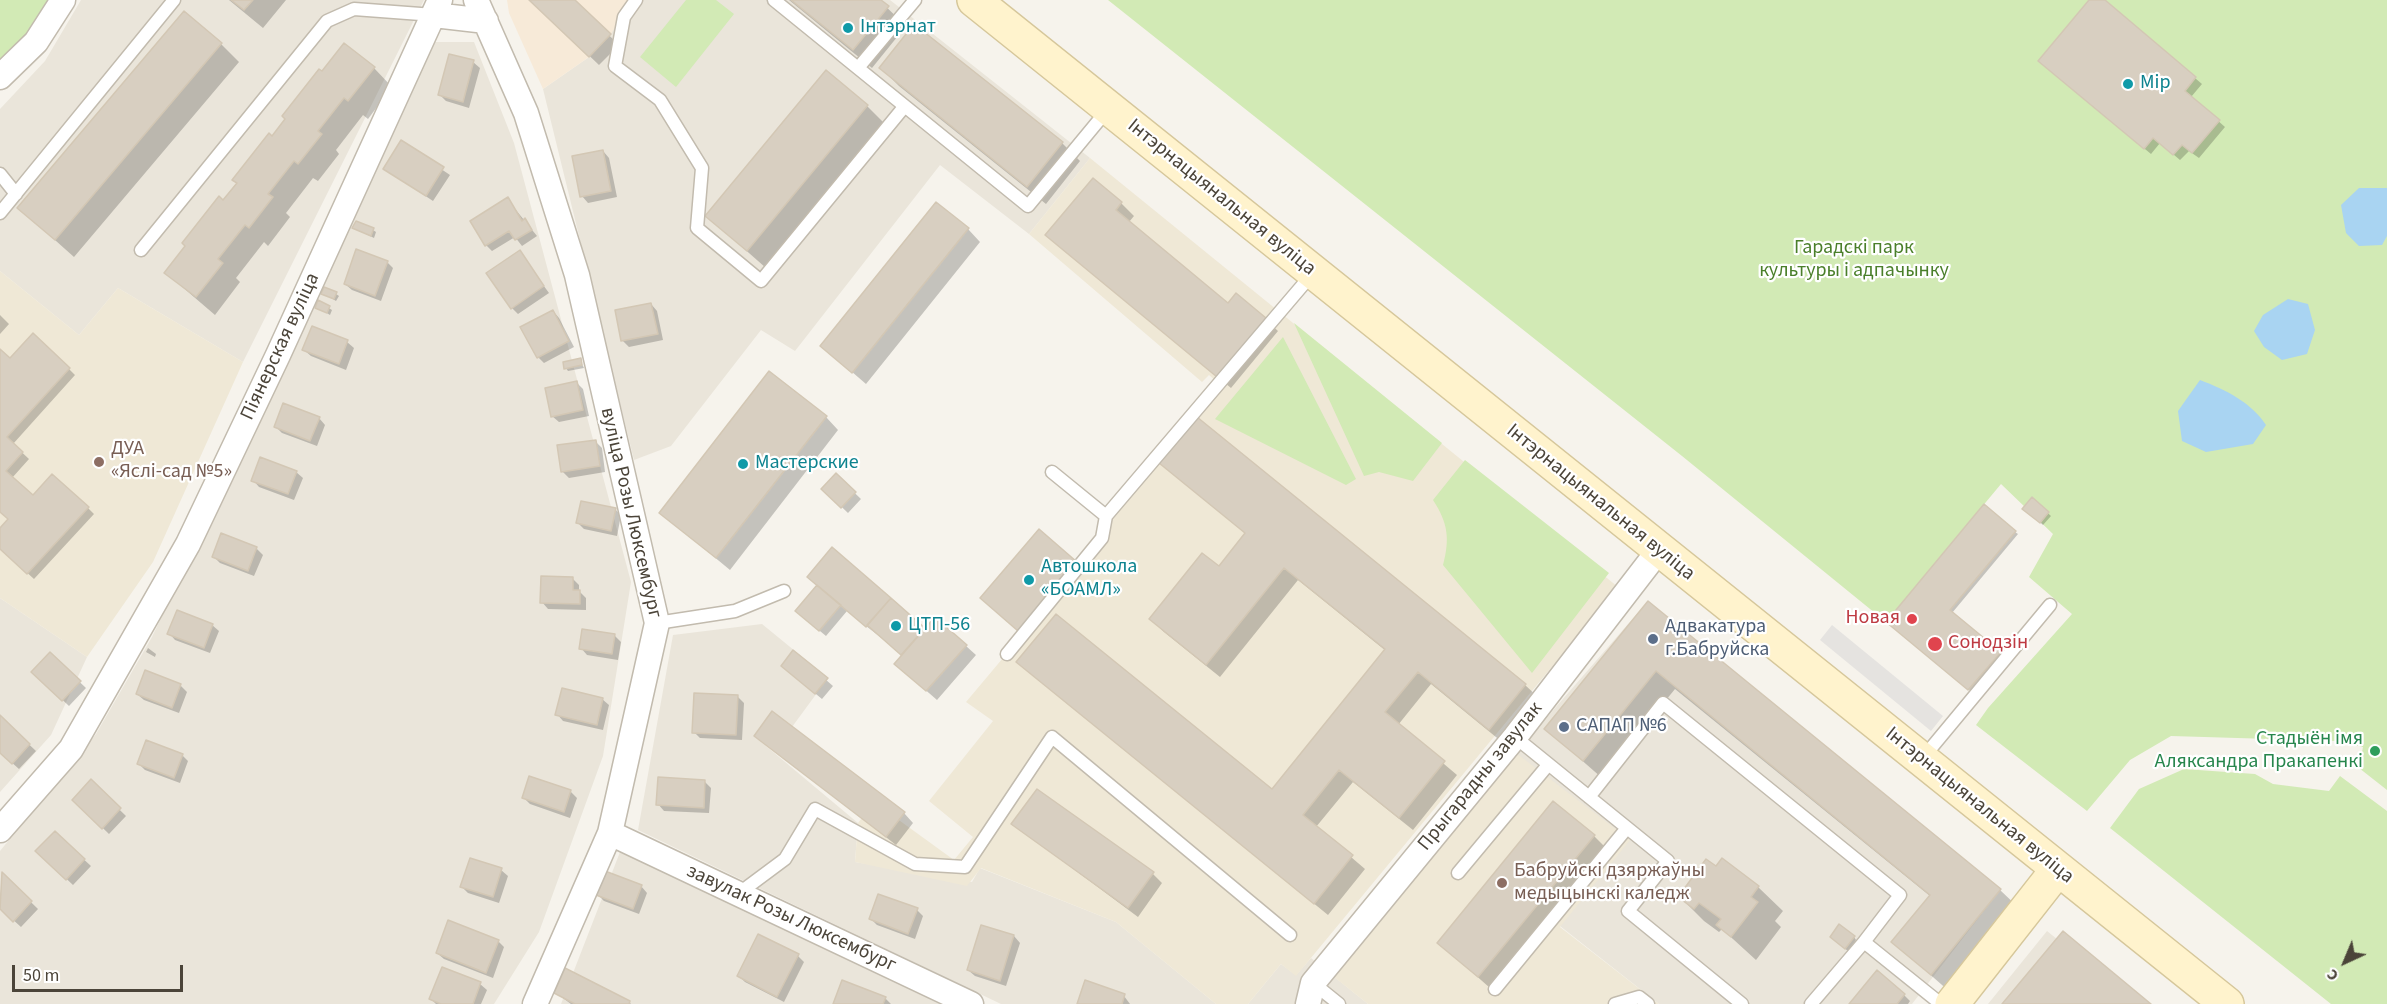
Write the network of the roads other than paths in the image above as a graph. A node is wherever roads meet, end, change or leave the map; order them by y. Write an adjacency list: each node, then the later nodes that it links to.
1 (63, 0): 10 (street)
2 (174, 0): 14 (lane)
3 (636, 0): 11 (lane)
4 (774, 0): 9 (lane)
5 (915, 0): 9 (lane)
6 (974, 0): 12 (main road, Інтэрнацыянальная вуліца)
7 (437, 7): 8 (street, вуліца Розы Люксембург); 16 (lane); 30 (street, Піянерская вуліца)
8 (481, 11): 23 (street, вуліца Розы Люксембург)
9 (858, 68): 11 (lane)
10 (0, 77)
11 (904, 107): 12 (lane)
12 (1109, 108): 17 (main road, Інтэрнацыянальная вуліца)
13 (0, 174): 14 (lane)
14 (16, 194): 15 (lane)
15 (0, 213)
16 (141, 250)
17 (1313, 272): 19 (lane); 20 (main road, Інтэрнацыянальная вуліца)
18 (1052, 472): 19 (lane)
19 (1106, 516): 24 (lane)
20 (1659, 550): 25 (street, Прыгарадны завулак); 26 (main road, Інтэрнацыянальная вуліца)
21 (784, 591): 23 (lane)
22 (2050, 605): 26 (lane)
23 (657, 624): 31 (street, вуліца Розы Люксембург)
24 (1007, 654)
25 (1515, 737): 27 (lane); 38 (street, Прыгарадны завулак)
26 (1921, 759): 32 (main road, Інтэрнацыянальная вуліца)
27 (1548, 765): 28 (lane); 33 (lane)
28 (1589, 797): 29 (lane); 36 (lane)
29 (1627, 828): 37 (lane); 44 (lane)
30 (0, 830)
31 (610, 833): 34 (street, завулак Розы Люксембург); 39 (street, вуліца Розы Люксембург)
32 (2058, 869): 47 (main road); 48 (main road, Інтэрнацыянальная вуліца)
33 (1458, 873)
34 (738, 894): 35 (lane); 40 (street, завулак Розы Люксембург)
35 (1290, 935)
36 (1864, 942): 45 (lane); 46 (lane)
37 (1495, 989)
38 (1310, 993): 41 (lane)
39 (535, 1004)
40 (971, 1004)
41 (1338, 1004)
42 (1615, 1004): 43 (lane)
43 (1648, 1004)
44 (1742, 1004)
45 (1811, 1004)
46 (1941, 1004)
47 (1952, 1004)
48 (2226, 1004)

